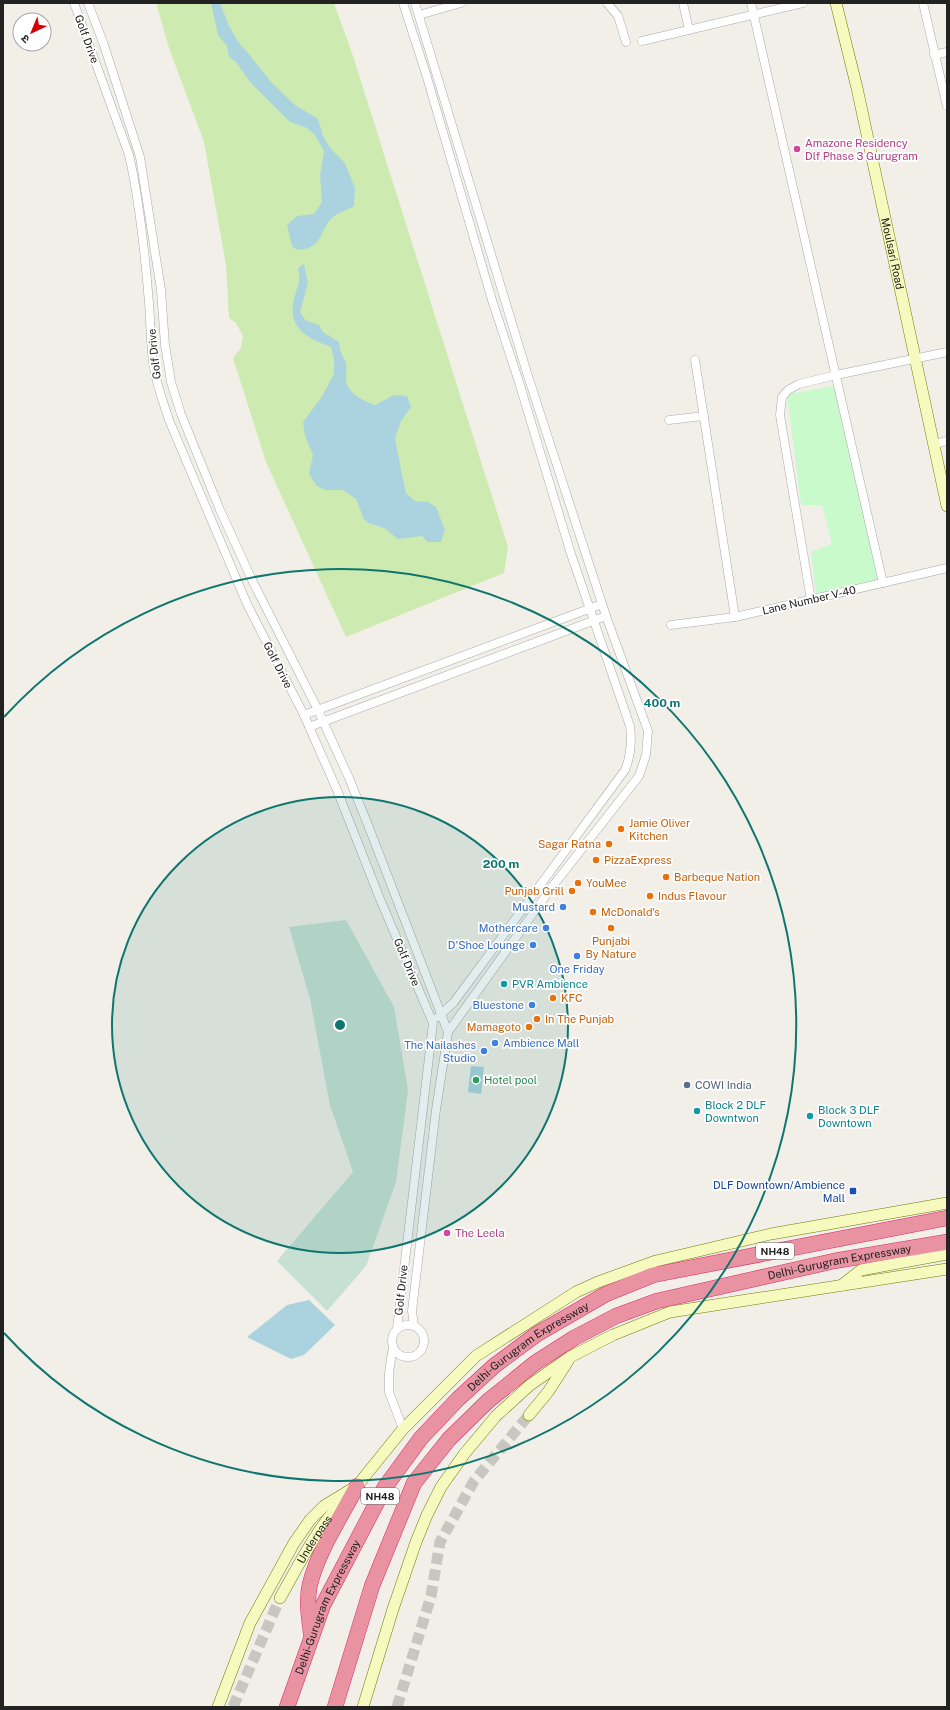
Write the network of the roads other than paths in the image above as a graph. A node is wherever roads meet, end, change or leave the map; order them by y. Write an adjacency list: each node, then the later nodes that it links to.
1 (74, 3): 21 (street, Golf Drive)
2 (88, 3): 20 (street, Golf Drive)
3 (403, 3): 23 (street)
4 (415, 3): 13 (street)
5 (461, 3): 13 (street)
6 (607, 3): 16 (street)
7 (683, 3): 14 (street)
8 (751, 3): 12 (street)
9 (803, 3): 12 (street)
10 (836, 3): 25 (main road, Moulsari Road)
11 (923, 3): 18 (street)
12 (754, 14): 14 (street); 27 (street)
13 (419, 15): 22 (street)
14 (689, 30): 15 (street)
15 (642, 41)
16 (626, 42)
17 (947, 52): 18 (street)
18 (934, 55): 19 (street)
19 (947, 106)
20 (161, 290): 21 (street); 44 (street, Golf Drive)
21 (148, 292): 45 (street, Golf Drive)
22 (503, 296): 23 (street); 32 (street)
23 (492, 300): 33 (street)
24 (947, 352): 25 (street)
25 (915, 358): 27 (street); 31 (main road, Moulsari Road)
26 (695, 360): 28 (street)
27 (836, 375): 36 (street); 37 (street)
28 (704, 416): 29 (street); 41 (street)
29 (669, 420)
30 (947, 441): 31 (street)
31 (934, 444): 34 (main road, Moulsari Road)
32 (564, 488): 33 (street); 38 (street)
33 (552, 492): 39 (street)
34 (947, 506)
35 (947, 568): 36 (street, Lane Number V-40)
36 (883, 583): 37 (street, Lane Number V-40)
37 (811, 600): 41 (street, Lane Number V-40)
38 (602, 604): 39 (street); 40 (street)
39 (589, 608): 42 (street); 44 (street)
40 (606, 616): 42 (street); 52 (street)
41 (735, 617): 43 (street, Lane Number V-40)
42 (594, 620): 46 (street); 50 (street)
43 (671, 625)
44 (318, 710): 45 (street); 46 (street, Golf Drive)
45 (304, 715): 47 (street, Golf Drive)
46 (324, 722): 47 (street); 48 (street, Golf Drive)
47 (309, 727): 49 (street, Golf Drive)
48 (368, 825): 49 (street); 50 (street, Golf Drive)
49 (353, 829): 51 (street, Golf Drive)
50 (441, 1013): 51 (street); 52 (street, Golf Drive)
51 (433, 1023): 59 (street, Golf Drive)
52 (448, 1032): 58 (street, Golf Drive)
53 (946, 1207): 63 (main road); 66 (highway, Delhi-Gurugram Expressway / NH48)
54 (947, 1242): 69 (highway, Delhi-Gurugram Expressway / NH48)
55 (947, 1254): 57 (main road)
56 (947, 1269): 57 (main road)
57 (840, 1286): 61 (main road)
58 (414, 1326): 59 (street); 60 (street)
59 (397, 1329): 60 (street)
60 (392, 1346): 63 (street)
61 (570, 1357): 62 (main road); 70 (main road)
62 (529, 1415)
63 (403, 1429): 64 (main road)
64 (357, 1486): 65 (main road, Underpass); 66 (highway); 67 (main road)
65 (280, 1598)
66 (311, 1636): 68 (highway, Delhi-Gurugram Expressway / NH48)
67 (218, 1707)
68 (287, 1707)
69 (335, 1707)
70 (363, 1707)

